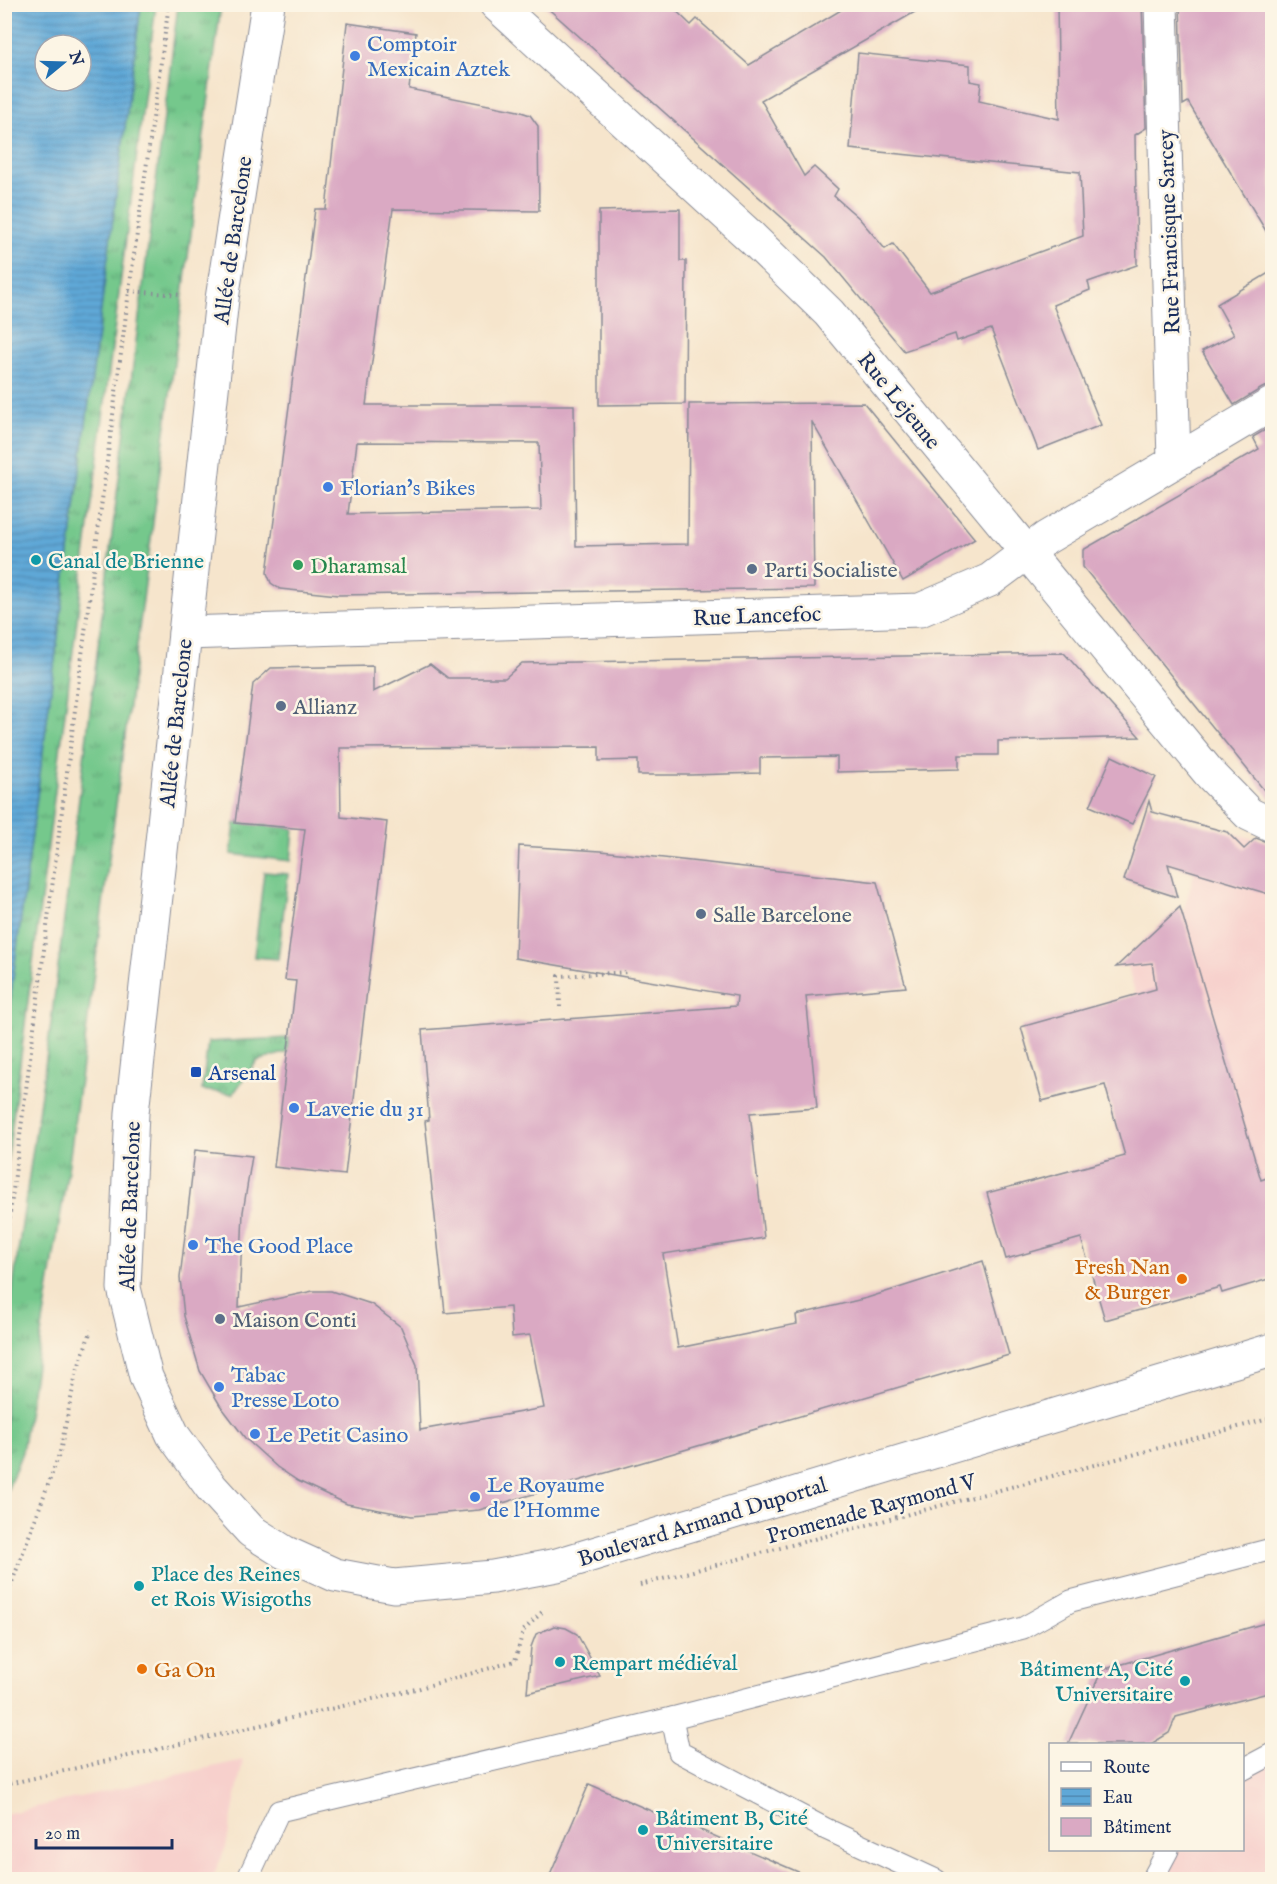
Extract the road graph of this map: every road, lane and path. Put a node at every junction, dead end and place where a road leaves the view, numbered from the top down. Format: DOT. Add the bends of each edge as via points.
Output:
graph roads {
  1 [pos="169,4"];
  2 [pos="268,4"];
  3 [pos="496,4"];
  4 [pos="1161,4"];
  5 [pos="129,291"];
  6 [pos="157,293"];
  7 [pos="1272,404"];
  8 [pos="1174,460"];
  9 [pos="1026,554"];
  10 [pos="185,633"];
  11 [pos="1272,825"];
  12 [pos="629,972"];
  13 [pos="561,1007"];
  14 [pos="4,1260"];
  15 [pos="91,1329"];
  16 [pos="1272,1350"];
  17 [pos="1272,1418"];
  18 [pos="173,1435"];
  19 [pos="1272,1549"];
  20 [pos="535,1569"];
  21 [pos="639,1586"];
  22 [pos="4,1604"];
  23 [pos="672,1718"];
  24 [pos="1272,1754"];
  25 [pos="1244,1769"];
  26 [pos="4,1785"];
  27 [pos="1167,1851"];
  28 [pos="247,1880"];
  29 [pos="936,1880"];
  30 [pos="1152,1880"];
  1 -- 5 [label="path"];
  2 -- 10 [label="street, Allée de Barcelone" via="222,299"];
  3 -- 9 [label="street, Rue Lejeune" via="829,313"];
  4 -- 8 [label="street, Rue Francisque Sarcey"];
  5 -- 6 [label="path"];
  5 -- 14 [label="path"];
  7 -- 8 [label="street, Rue Lancefoc"];
  8 -- 9 [label="street, Rue Lancefoc"];
  9 -- 10 [label="street, Rue Lancefoc" via="990,580 920,610"];
  9 -- 11 [label="street, Rue Lejeune" via="1210,774 1249,814"];
  10 -- 18 [label="street, Allée de Barcelone" via="131,1125 124,1288 146,1377"];
  12 -- 13 [label="path" via="559,976"];
  15 -- 22 [label="path" via="76,1374 60,1452"];
  16 -- 20 [label="street, Boulevard Armand Duportal"];
  17 -- 21 [label="path, Promenade Raymond V"];
  18 -- 20 [label="street, Boulevard Armand Duportal" via="210,1487 251,1531 310,1566 366,1583 394,1586"];
  19 -- 23 [label="lane" via="1071,1601 1023,1628"];
  20 -- 26 [label="path" via="546,1608 523,1631 515,1661 420,1688"];
  23 -- 28 [label="lane" via="279,1810"];
  23 -- 29 [label="lane" via="680,1752 826,1829"];
  24 -- 25 [label="lane"];
  27 -- 30 [label="lane"];
}
